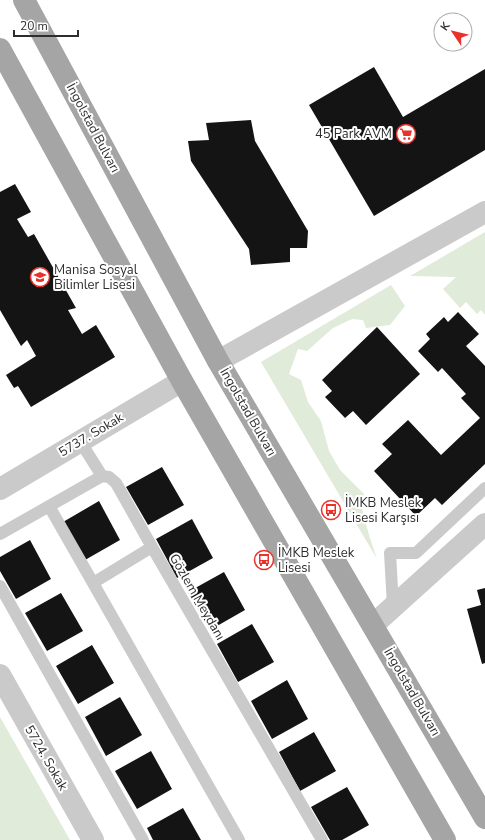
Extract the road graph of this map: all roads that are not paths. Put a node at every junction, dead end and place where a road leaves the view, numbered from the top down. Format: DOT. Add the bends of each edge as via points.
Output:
graph roads {
  1 [pos="24,0"];
  2 [pos="0,49"];
  3 [pos="485,212"];
  4 [pos="218,361"];
  5 [pos="182,381"];
  6 [pos="80,441"];
  7 [pos="102,476"];
  8 [pos="0,488"];
  9 [pos="485,488"];
  10 [pos="49,506"];
  11 [pos="485,524"];
  12 [pos="0,534"];
  13 [pos="152,547"];
  14 [pos="93,583"];
  15 [pos="0,586"];
  16 [pos="393,606"];
  17 [pos="372,625"];
  18 [pos="0,675"];
  19 [pos="485,818"];
  20 [pos="93,840"];
  21 [pos="143,840"];
  22 [pos="239,840"];
  23 [pos="322,840"];
  24 [pos="445,840"];
  1 -- 4 [label="main road, İngolstad Bulvarı"];
  2 -- 5 [label="main road"];
  3 -- 4 [label="street"];
  4 -- 17 [label="main road, İngolstad Bulvarı"];
  5 -- 6 [label="street, 5737. Sokak"];
  5 -- 24 [label="main road"];
  6 -- 7 [label="lane"];
  6 -- 8 [label="street, 5737. Sokak"];
  7 -- 10 [label="lane"];
  7 -- 13 [label="lane, Gözlem Meydanı" via="109,477 116,483"];
  9 -- 16 [label="lane" via="416,553 390,553"];
  10 -- 12 [label="lane"];
  10 -- 14 [label="lane"];
  11 -- 16 [label="street"];
  13 -- 14 [label="lane"];
  13 -- 23 [label="lane, Gözlem Meydanı"];
  14 -- 22 [label="lane"];
  15 -- 21 [label="lane"];
  16 -- 17 [label="street"];
  17 -- 19 [label="main road, İngolstad Bulvarı"];
  18 -- 20 [label="street, 5724. Sokak"];
}
